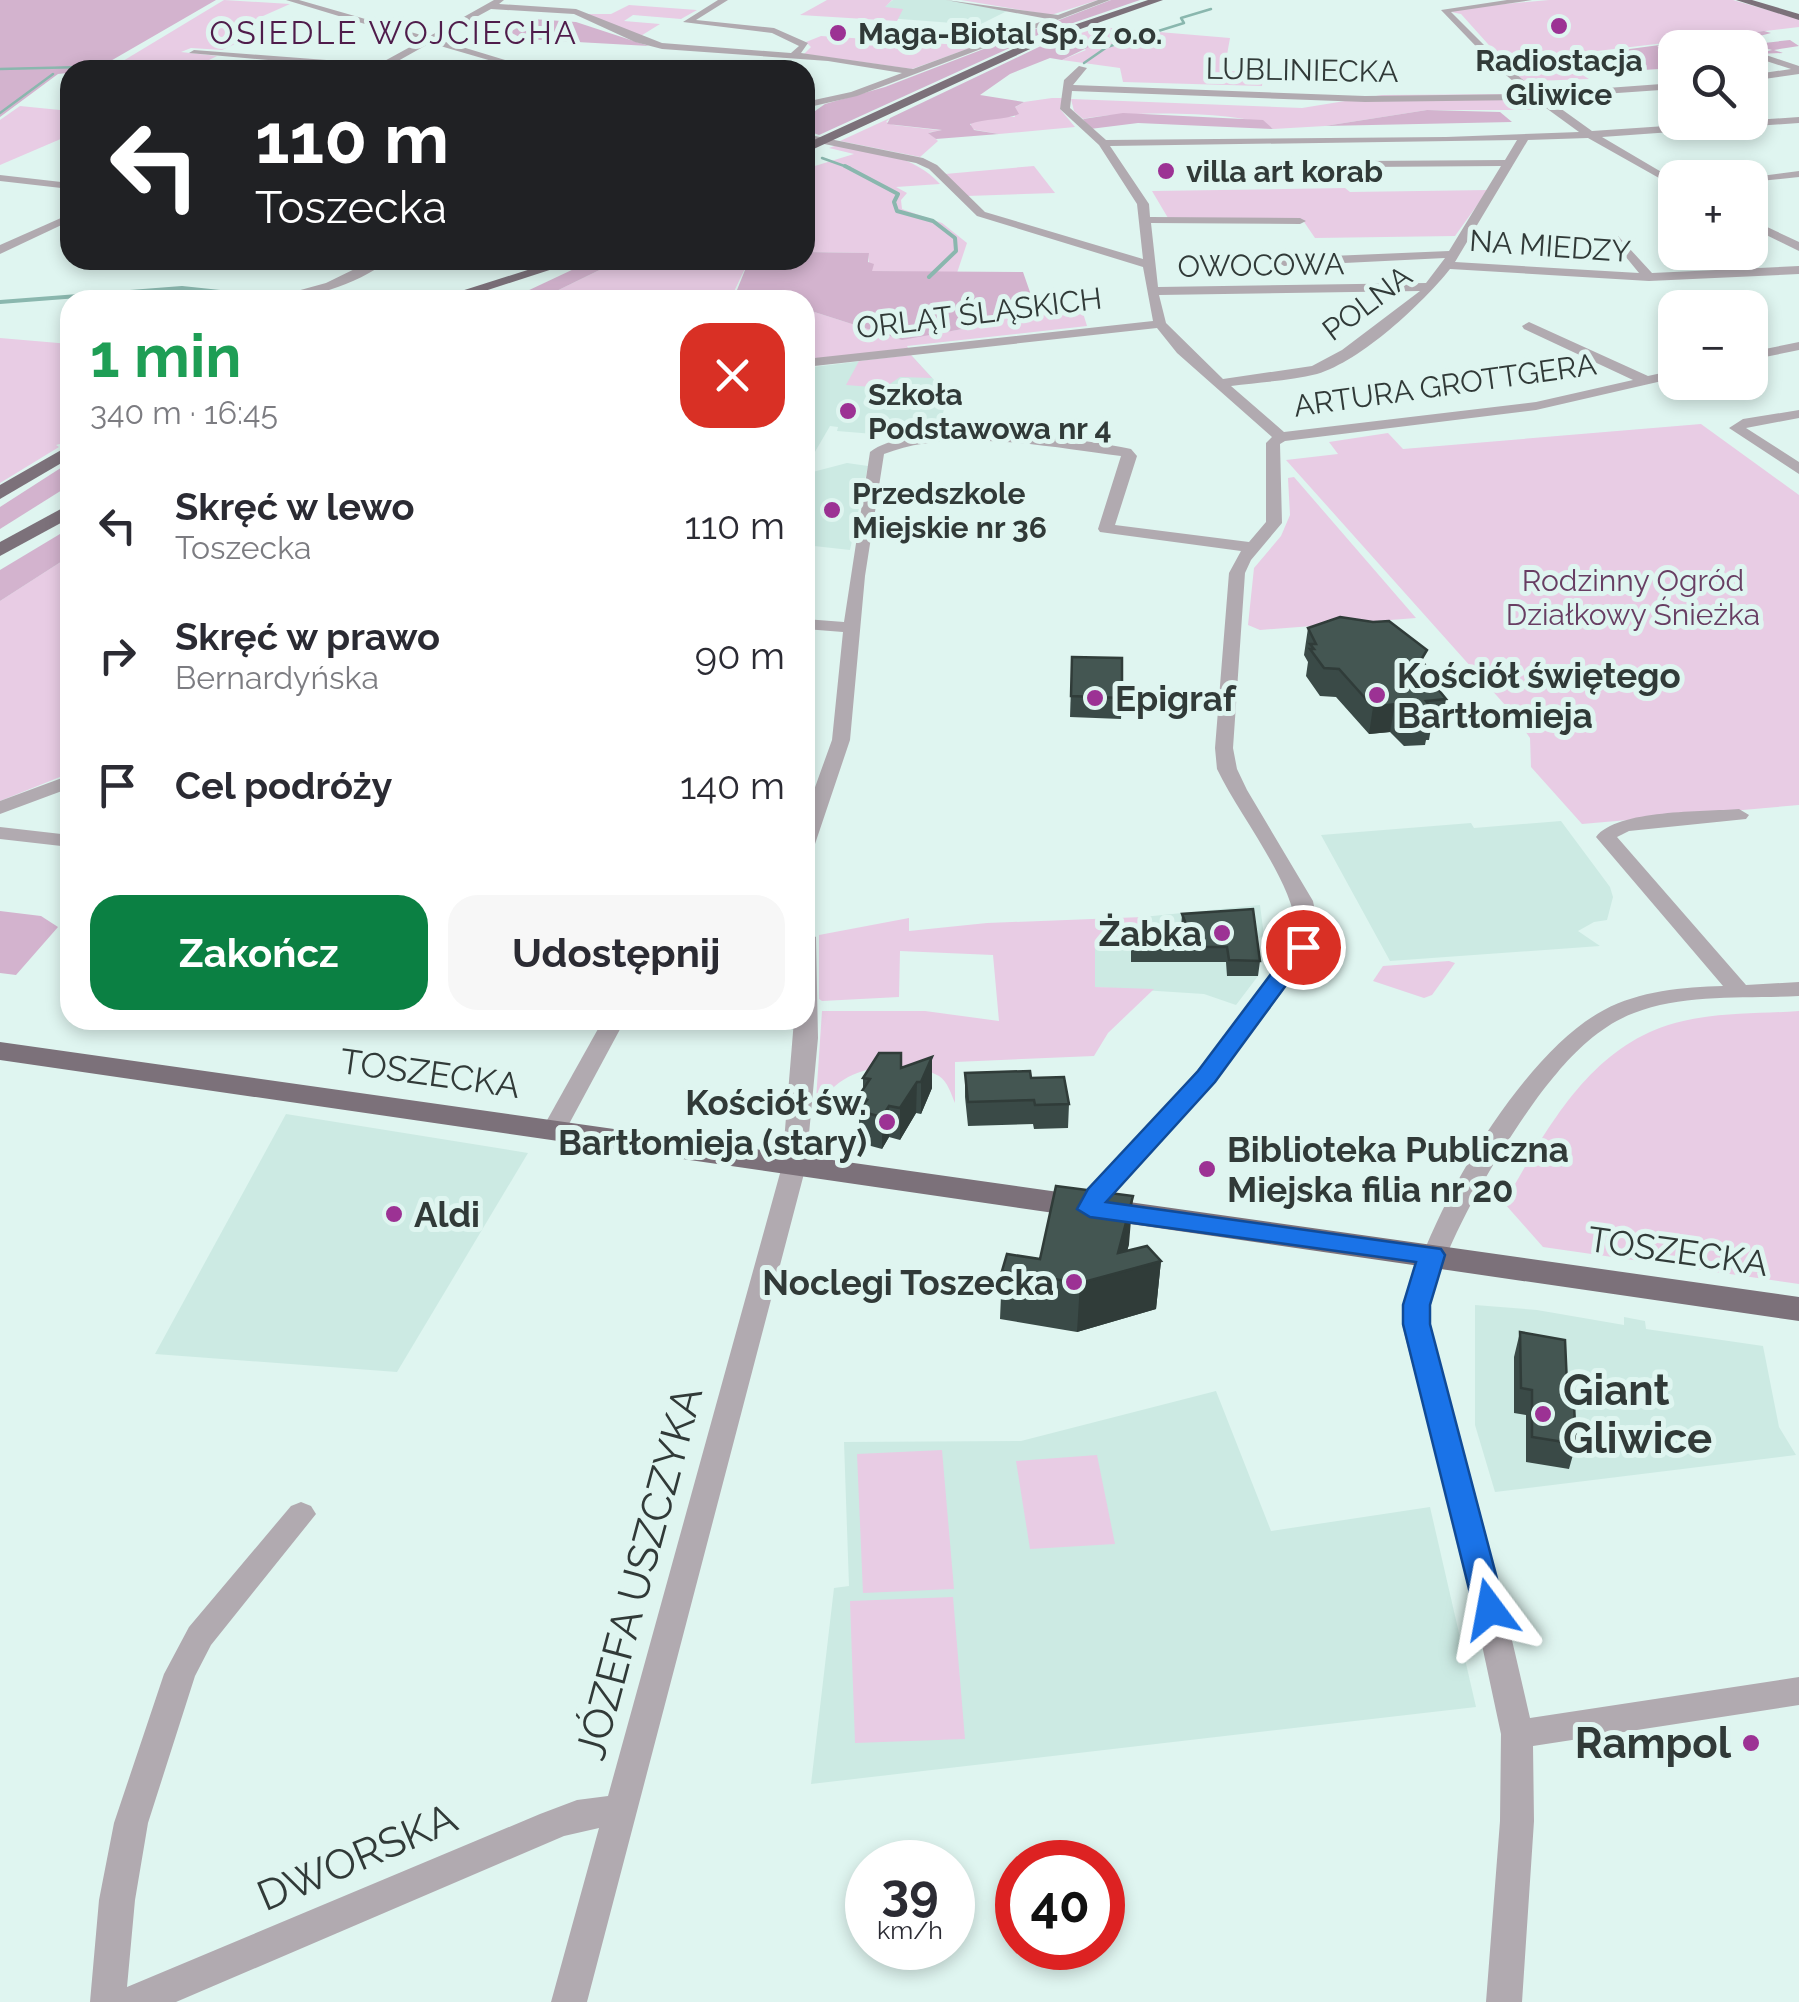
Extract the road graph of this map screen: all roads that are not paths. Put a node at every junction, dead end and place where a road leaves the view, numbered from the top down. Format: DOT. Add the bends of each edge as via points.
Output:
graph roads {
  1 [pos="290,0"];
  2 [pos="500,0"];
  3 [pos="724,0"];
  4 [pos="950,0"];
  5 [pos="1106,0"];
  6 [pos="1158,0"];
  7 [pos="1528,0"];
  8 [pos="1742,0"];
  9 [pos="1435,4"];
  10 [pos="490,6"];
  11 [pos="1448,8"];
  12 [pos="1799,16"];
  13 [pos="1059,18"];
  14 [pos="431,40"];
  15 [pos="194,53"];
  16 [pos="794,56"];
  17 [pos="1768,59"];
  18 [pos="274,60"];
  19 [pos="394,60"];
  20 [pos="498,60"];
  21 [pos="1082,68"];
  22 [pos="1799,70"];
  23 [pos="915,72"];
  24 [pos="1768,75"];
  25 [pos="1658,87"];
  26 [pos="1066,88"];
  27 [pos="1536,96"];
  28 [pos="815,101"];
  29 [pos="1799,120"];
  30 [pos="1590,134"];
  31 [pos="1520,138"];
  32 [pos="815,139"];
  33 [pos="1102,143"];
  34 [pos="815,144"];
  35 [pos="1508,162"];
  36 [pos="1364,164"];
  37 [pos="1658,174"];
  38 [pos="1799,174"];
  39 [pos="0,178"];
  40 [pos="1768,178"];
  41 [pos="60,185"];
  42 [pos="1147,220"];
  43 [pos="1300,221"];
  44 [pos="60,222"];
  45 [pos="1787,228"];
  46 [pos="1768,230"];
  47 [pos="1768,232"];
  48 [pos="1618,240"];
  49 [pos="1799,247"];
  50 [pos="0,250"];
  51 [pos="1450,260"];
  52 [pos="1284,262"];
  53 [pos="1150,265"];
  54 [pos="363,270"];
  55 [pos="539,270"];
  56 [pos="548,270"];
  57 [pos="1799,270"];
  58 [pos="1649,277"];
  59 [pos="1431,287"];
  60 [pos="313,290"];
  61 [pos="474,290"];
  62 [pos="506,290"];
  63 [pos="1152,292"];
  64 [pos="1160,324"];
  65 [pos="1528,326"];
  66 [pos="1799,346"];
  67 [pos="1768,352"];
  68 [pos="815,362"];
  69 [pos="1658,378"];
  70 [pos="1647,381"];
  71 [pos="1221,383"];
  72 [pos="1799,414"];
  73 [pos="1281,436"];
  74 [pos="60,456"];
  75 [pos="1799,469"];
  76 [pos="0,492"];
  77 [pos="60,516"];
  78 [pos="1254,548"];
  79 [pos="0,550"];
  80 [pos="815,625"];
  81 [pos="852,628"];
  82 [pos="60,784"];
  83 [pos="0,808"];
  84 [pos="815,812"];
  85 [pos="1740,815"];
  86 [pos="0,833"];
  87 [pos="60,841"];
  88 [pos="1799,988"];
  89 [pos="1741,993"];
  90 [pos="608,1030"];
  91 [pos="806,1030"];
  92 [pos="0,1052"];
  93 [pos="552,1131"];
  94 [pos="794,1166"];
  95 [pos="1090,1209"];
  96 [pos="1432,1255"];
  97 [pos="1799,1309"];
  98 [pos="300,1514"];
  99 [pos="1799,1691"];
  100 [pos="1517,1734"];
  101 [pos="619,1810"];
  102 [pos="108,2002"];
  103 [pos="134,2002"];
  104 [pos="569,2002"];
  105 [pos="1504,2002"];
  1 -- 14 [label="street"];
  2 -- 10 [label="street"];
  3 -- 16 [label="street" via="687,22 782,33 805,45"];
  4 -- 13 [label="street"];
  5 -- 13 [label="street"];
  6 -- 34 [label="main road" via="1048,36"];
  7 -- 11 [label="street"];
  8 -- 12 [label="main road"];
  9 -- 11 [label="street"];
  10 -- 14 [label="street"];
  10 -- 16 [label="street" via="582,10 649,44"];
  11 -- 27 [label="street" via="1500,68"];
  13 -- 23 [label="street"];
  14 -- 19 [label="street"];
  14 -- 20 [label="street"];
  15 -- 18 [label="street"];
  16 -- 23 [label="street"];
  17 -- 22 [label="street"];
  21 -- 26 [label="street"];
  22 -- 24 [label="street"];
  23 -- 28 [label="street"];
  25 -- 27 [label="street, LUBLINIECKA"];
  26 -- 27 [label="street, LUBLINIECKA" via="1365,99"];
  26 -- 33 [label="street" via="1070,116"];
  27 -- 30 [label="street"];
  29 -- 30 [label="street"];
  30 -- 31 [label="street"];
  30 -- 37 [label="street"];
  31 -- 33 [label="street"];
  31 -- 35 [label="street, POLNA"];
  32 -- 53 [label="street" via="924,162 981,214"];
  33 -- 42 [label="street"];
  35 -- 36 [label="street"];
  35 -- 51 [label="street, POLNA"];
  38 -- 40 [label="street"];
  39 -- 41 [label="street"];
  42 -- 43 [label="street"];
  42 -- 53 [label="street"];
  44 -- 50 [label="street"];
  45 -- 46 [label="street"];
  47 -- 49 [label="street"];
  48 -- 58 [label="street, NA MIEDZY"];
  51 -- 52 [label="street, NA MIEDZY" via="1426,253"];
  51 -- 58 [label="street, NA MIEDZY"];
  51 -- 59 [label="street, POLNA"];
  53 -- 63 [label="street"];
  54 -- 60 [label="street"];
  55 -- 61 [label="main road"];
  56 -- 62 [label="main road"];
  57 -- 58 [label="street, NA MIEDZY"];
  59 -- 63 [label="street, OWOCOWA"];
  59 -- 71 [label="street, POLNA" via="1326,364 1300,374"];
  63 -- 64 [label="street"];
  64 -- 68 [label="street, ORLĄT ŚLĄSKICH"];
  64 -- 71 [label="street"];
  65 -- 70 [label="street"];
  66 -- 67 [label="street"];
  69 -- 70 [label="street, ARTURA GROTTGERA"];
  70 -- 73 [label="street, ARTURA GROTTGERA" via="1536,406"];
  71 -- 73 [label="street"];
  72 -- 75 [label="street" via="1736,428"];
  73 -- 78 [label="street" via="1274,444 1274,522"];
  74 -- 76 [label="main road"];
  77 -- 79 [label="main road"];
  78 -- 81 [label="street" via="1106,529 1126,452 982,438 895,444 877,452 873,466"];
  78 -- 95 [label="street" via="1237,573 1224,748 1237,790 1302,901 1308,932 1226,1053"];
  80 -- 81 [label="street"];
  81 -- 84 [label="street" via="841,740"];
  82 -- 83 [label="street"];
  85 -- 89 [label="street" via="1626,825 1606,837"];
  86 -- 87 [label="street"];
  88 -- 89 [label="street"];
  89 -- 96 [label="street" via="1623,1009 1568,1048 1523,1100"];
  90 -- 93 [label="street"];
  91 -- 94 [label="street, JÓZEFA USZCZYKA"];
  92 -- 93 [label="main road, TOSZECKA"];
  93 -- 94 [label="main road, TOSZECKA"];
  94 -- 95 [label="main road, TOSZECKA"];
  94 -- 101 [label="street, JÓZEFA USZCZYKA"];
  95 -- 96 [label="main road, TOSZECKA"];
  96 -- 97 [label="main road, TOSZECKA"];
  96 -- 100 [label="street" via="1416,1324"];
  98 -- 102 [label="street" via="200,1636 180,1674 131,1823"];
  99 -- 100 [label="street"];
  100 -- 105 [label="street"];
  101 -- 103 [label="street, DWORSKA" via="564,1820"];
  101 -- 104 [label="street, JÓZEFA USZCZYKA"];
}
